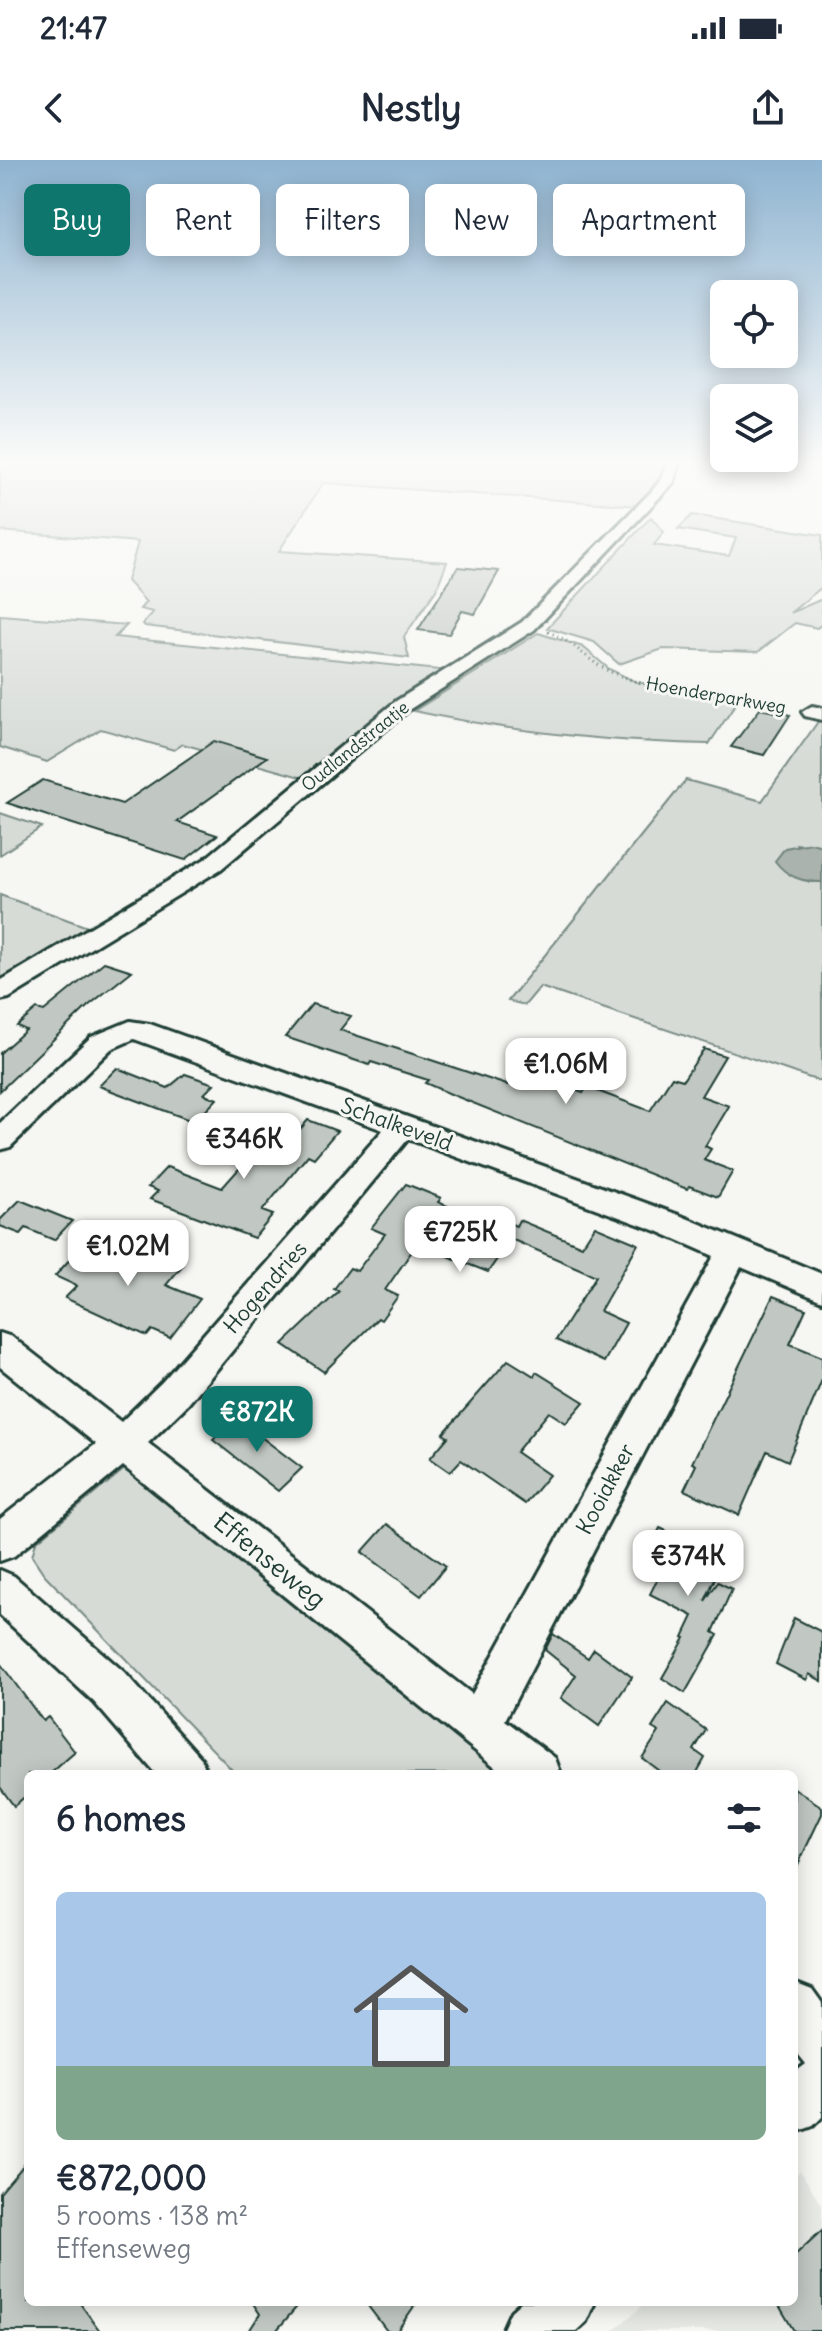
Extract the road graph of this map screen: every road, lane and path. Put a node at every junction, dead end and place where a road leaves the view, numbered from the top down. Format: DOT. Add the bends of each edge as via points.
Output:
graph roads {
  1 [pos="591,561"];
  2 [pos="528,626"];
  3 [pos="817,713"];
  4 [pos="0,992"];
  5 [pos="403,1126"];
  6 [pos="0,1140"];
  7 [pos="733,1251"];
  8 [pos="822,1288"];
  9 [pos="0,1347"];
  10 [pos="124,1443"];
  11 [pos="0,1543"];
  12 [pos="0,1589"];
  13 [pos="478,1727"];
  14 [pos="182,1770"];
  15 [pos="534,1770"];
  16 [pos="798,2012"];
  17 [pos="822,2045"];
  18 [pos="822,2083"];
  19 [pos="798,2104"];
  1 -- 2 [label="street, Oudlandstraatje"];
  2 -- 3 [label="path, Hoenderparkweg" via="557,634 608,671 642,683"];
  2 -- 4 [label="street, Oudlandstraatje" via="403,705 213,864"];
  5 -- 6 [label="street, Schalkeveld" via="130,1030 101,1043"];
  5 -- 7 [label="street, Schalkeveld"];
  5 -- 10 [label="street, Hogendries" via="175,1393"];
  7 -- 8 [label="street, Schalkeveld"];
  7 -- 13 [label="street, Kooiakker"];
  9 -- 10 [label="street, Effenseweg"];
  10 -- 11 [label="street, Hogendries"];
  10 -- 13 [label="street, Effenseweg"];
  12 -- 14 [label="street" via="109,1687"];
  13 -- 15 [label="street, Effenseweg"];
  16 -- 17 [label="street"];
  18 -- 19 [label="street"];
}
